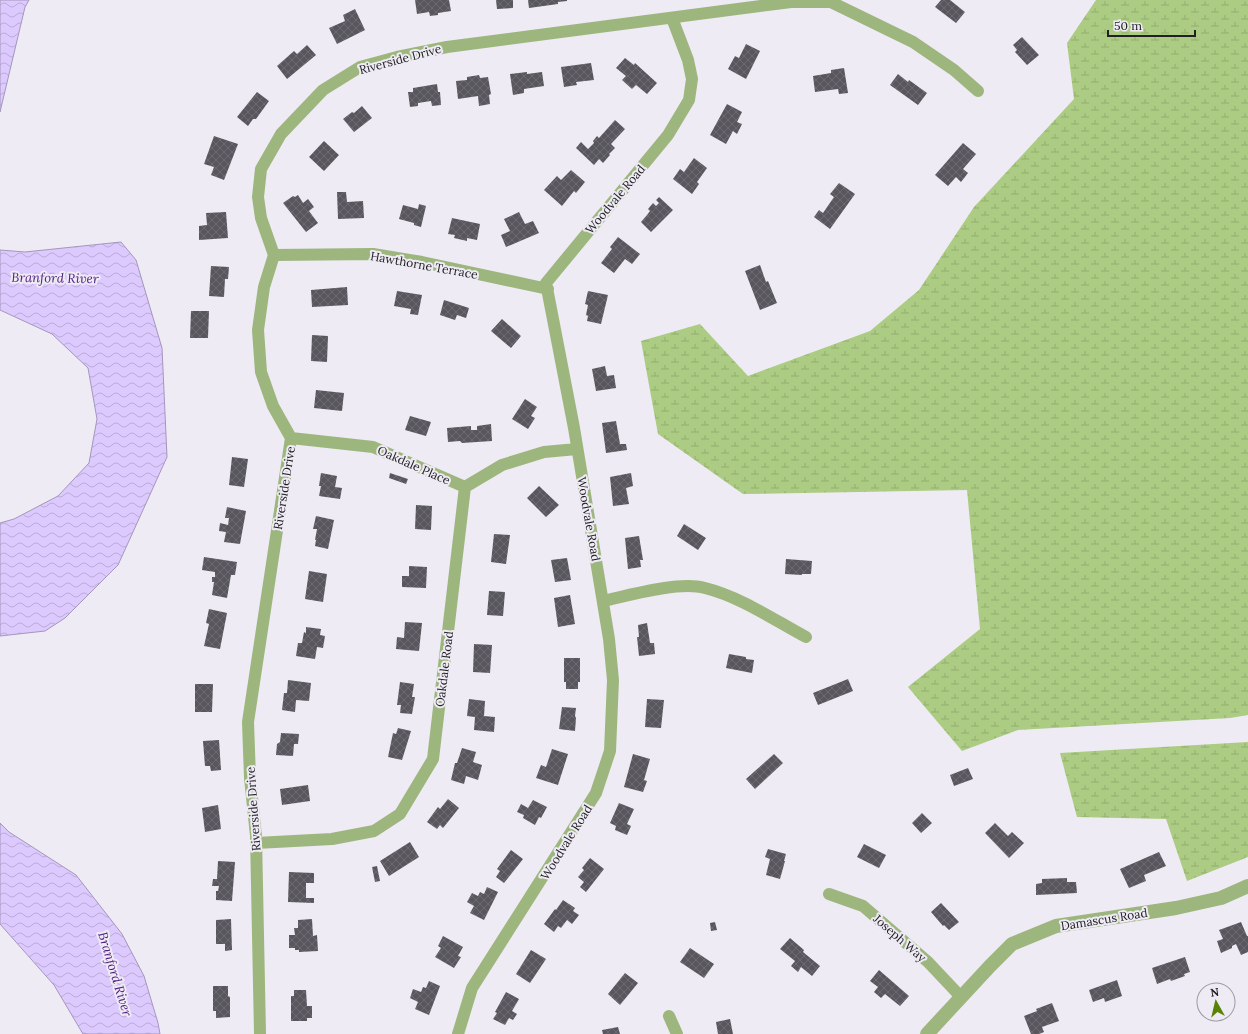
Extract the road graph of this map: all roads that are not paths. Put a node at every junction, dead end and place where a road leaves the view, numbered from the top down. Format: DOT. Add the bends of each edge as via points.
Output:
graph roads {
  1 [pos="672,18"];
  2 [pos="978,91"];
  3 [pos="274,255"];
  4 [pos="548,290"];
  5 [pos="291,438"];
  6 [pos="577,449"];
  7 [pos="465,487"];
  8 [pos="603,601"];
  9 [pos="806,637"];
  10 [pos="256,843"];
  11 [pos="1248,886"];
  12 [pos="828,894"];
  13 [pos="961,997"];
  14 [pos="669,1016"];
  15 [pos="260,1034"];
  16 [pos="458,1034"];
  17 [pos="677,1034"];
  18 [pos="927,1034"];
  1 -- 2 [label="street, Riverside Drive" via="791,2 831,2 913,42 954,70"];
  1 -- 3 [label="street, Riverside Drive" via="447,47 360,67 323,90 281,134 261,169 258,197 260,218"];
  1 -- 4 [label="street, Woodvale Road" via="688,60 692,80 689,100 668,135 546,283"];
  3 -- 4 [label="street, Hawthorne Terrace" via="373,254 422,262"];
  3 -- 5 [label="street, Riverside Drive" via="264,287 258,330 261,372 273,406"];
  4 -- 6 [label="street, Woodvale Road"];
  5 -- 7 [label="street, Oakdale Place" via="373,447"];
  5 -- 10 [label="street, Riverside Drive" via="248,722"];
  6 -- 7 [label="street" via="544,452 502,465"];
  6 -- 8 [label="street, Woodvale Road"];
  7 -- 10 [label="street, Oakdale Road" via="433,759 400,814 374,831 332,839"];
  8 -- 9 [label="street" via="681,586 704,587 737,599"];
  8 -- 16 [label="street, Woodvale Road" via="613,680 610,751 596,793 472,988"];
  10 -- 15 [label="street, Riverside Drive"];
  11 -- 13 [label="street, Damascus Road" via="1220,898 1176,908 1056,926 1012,944"];
  12 -- 13 [label="street, Joseph Way" via="863,906 928,962"];
  13 -- 18 [label="street, Damascus Road"];
  14 -- 17 [label="street"];
}
